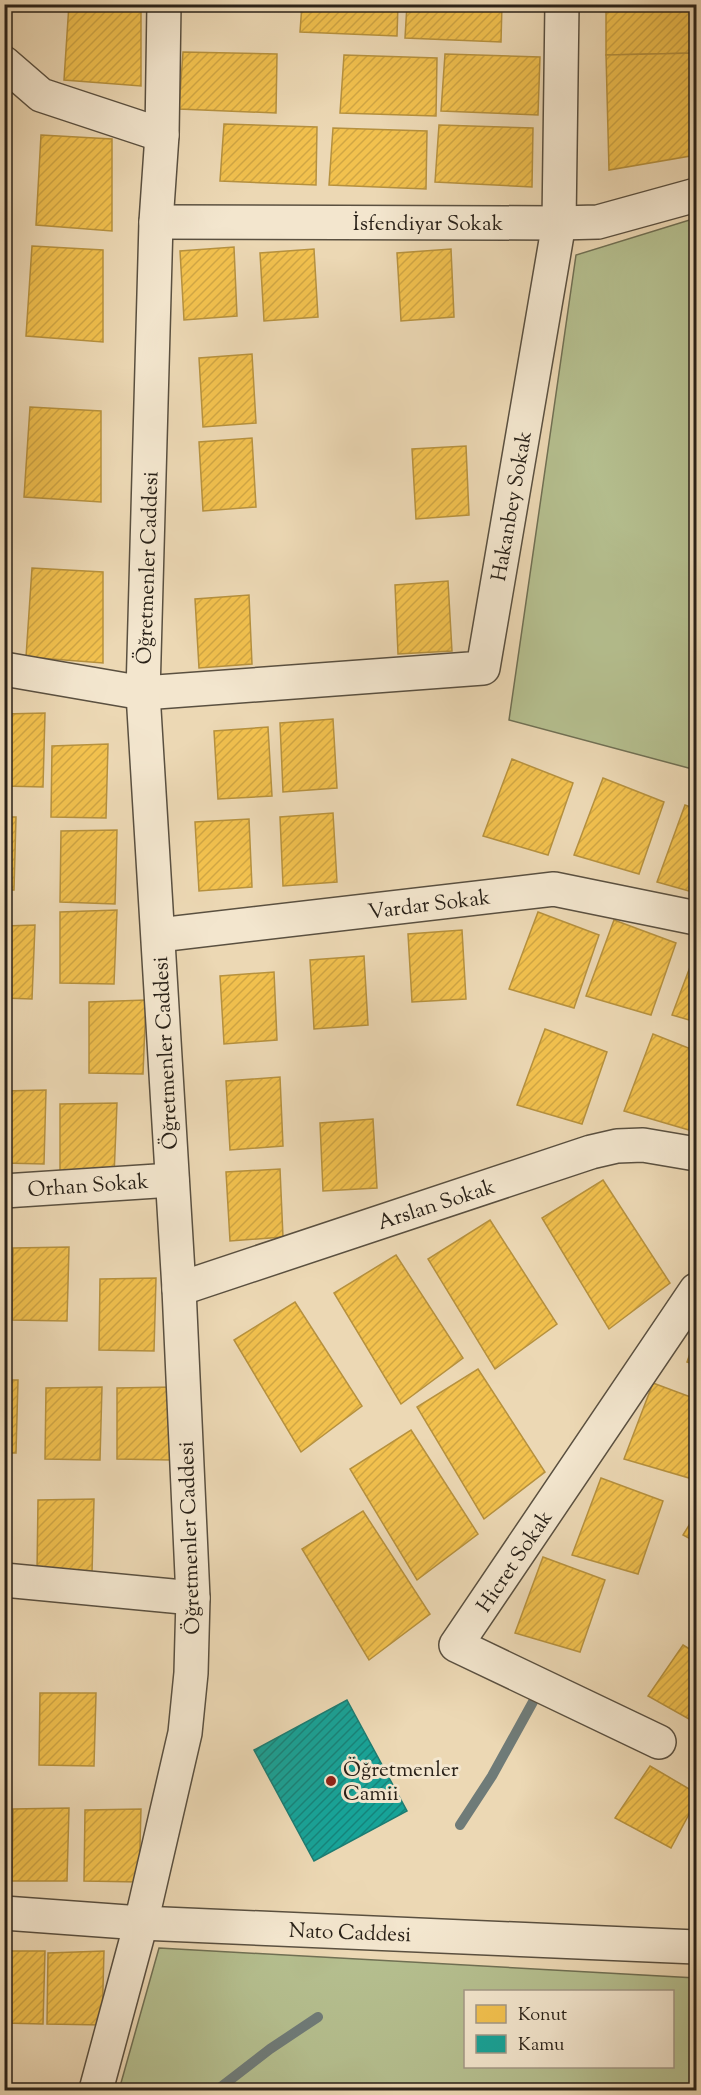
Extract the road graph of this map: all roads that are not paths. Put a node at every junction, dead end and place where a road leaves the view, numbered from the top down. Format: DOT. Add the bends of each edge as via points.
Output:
graph roads {
  1 [pos="164,4"];
  2 [pos="562,4"];
  3 [pos="4,63"];
  4 [pos="162,135"];
  5 [pos="696,195"];
  6 [pos="156,222"];
  7 [pos="559,223"];
  8 [pos="4,669"];
  9 [pos="143,693"];
  10 [pos="696,918"];
  11 [pos="159,935"];
  12 [pos="696,1154"];
  13 [pos="172,1180"];
  14 [pos="4,1191"];
  15 [pos="179,1289"];
  16 [pos="696,1290"];
  17 [pos="4,1580"];
  18 [pos="193,1598"];
  19 [pos="659,1742"];
  20 [pos="4,1913"];
  21 [pos="141,1923"];
  22 [pos="696,1947"];
  23 [pos="96,2091"];
  1 -- 4 [label="street, Öğretmenler Caddesi"];
  2 -- 7 [label="street, Hakanbey Sokak"];
  3 -- 4 [label="street" via="41,95"];
  4 -- 6 [label="street, Öğretmenler Caddesi"];
  5 -- 7 [label="street, İsfendiyar Sokak" via="598,222"];
  6 -- 7 [label="street, İsfendiyar Sokak"];
  6 -- 9 [label="street, Öğretmenler Caddesi"];
  7 -- 9 [label="street, Hakanbey Sokak" via="483,668"];
  8 -- 9 [label="street"];
  9 -- 11 [label="street, Öğretmenler Caddesi"];
  10 -- 11 [label="street, Vardar Sokak" via="554,889"];
  11 -- 13 [label="street, Öğretmenler Caddesi"];
  12 -- 15 [label="street, Arslan Sokak" via="643,1145 591,1152"];
  13 -- 14 [label="street, Orhan Sokak"];
  13 -- 15 [label="street, Öğretmenler Caddesi"];
  15 -- 18 [label="street, Öğretmenler Caddesi"];
  16 -- 19 [label="street, Hicret Sokak" via="456,1645"];
  17 -- 18 [label="street"];
  18 -- 21 [label="street, Öğretmenler Caddesi" via="185,1733"];
  20 -- 21 [label="street, Nato Caddesi"];
  21 -- 22 [label="street, Nato Caddesi"];
  21 -- 23 [label="street, Öğretmenler Caddesi"];
}
